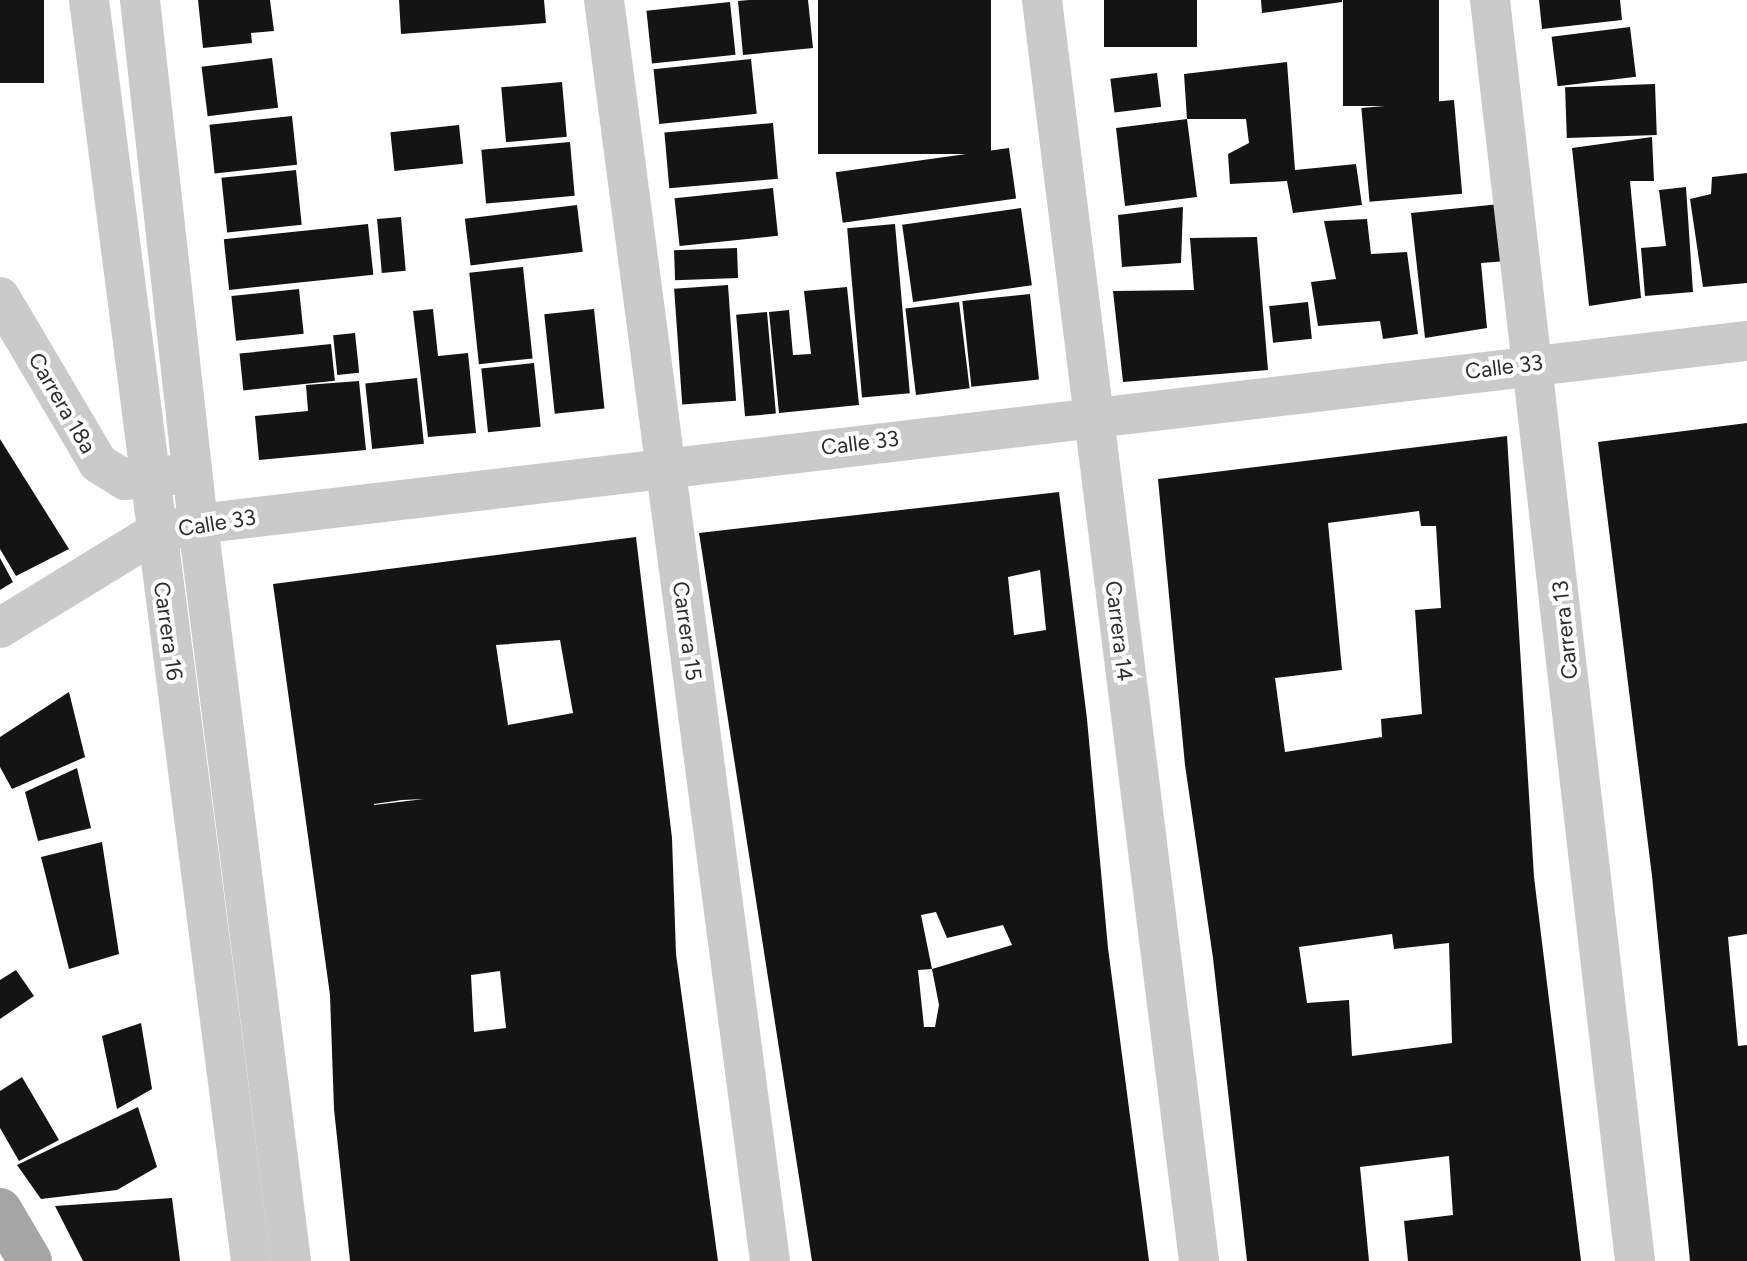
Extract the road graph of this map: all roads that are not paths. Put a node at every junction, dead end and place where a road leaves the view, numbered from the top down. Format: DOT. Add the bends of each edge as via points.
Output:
graph roads {
  1 [pos="89,0"];
  2 [pos="140,0"];
  3 [pos="604,0"];
  4 [pos="1042,0"];
  5 [pos="1490,0"];
  6 [pos="0,297"];
  7 [pos="1747,341"];
  8 [pos="1535,363"];
  9 [pos="1092,416"];
  10 [pos="665,466"];
  11 [pos="192,471"];
  12 [pos="148,478"];
  13 [pos="198,524"];
  14 [pos="155,533"];
  15 [pos="0,628"];
  16 [pos="0,1210"];
  17 [pos="30,1261"];
  18 [pos="251,1261"];
  19 [pos="291,1261"];
  20 [pos="770,1261"];
  21 [pos="1199,1261"];
  22 [pos="1635,1261"];
  1 -- 12 [label="street, Carrera 16"];
  2 -- 11 [label="street, Carrera 16"];
  3 -- 10 [label="street, Carrera 15"];
  4 -- 9 [label="street, Carrera 14"];
  5 -- 8 [label="street, Carrera 13"];
  6 -- 12 [label="street, Carrera 18a" via="98,463 125,480"];
  7 -- 8 [label="street, Calle 33"];
  8 -- 9 [label="street, Calle 33"];
  8 -- 22 [label="street, Carrera 13"];
  9 -- 10 [label="street, Calle 33"];
  9 -- 21 [label="street, Carrera 14"];
  10 -- 13 [label="street, Calle 33"];
  10 -- 20 [label="street, Carrera 15"];
  11 -- 12 [label="street, Carrera 18a"];
  11 -- 13 [label="street, Carrera 16"];
  12 -- 14 [label="street, Carrera 16"];
  13 -- 14 [label="street, Calle 33"];
  13 -- 19 [label="street, Carrera 16"];
  14 -- 15 [label="street, Calle 33"];
  14 -- 18 [label="street, Carrera 16"];
  16 -- 17 [label="main road"];
}
